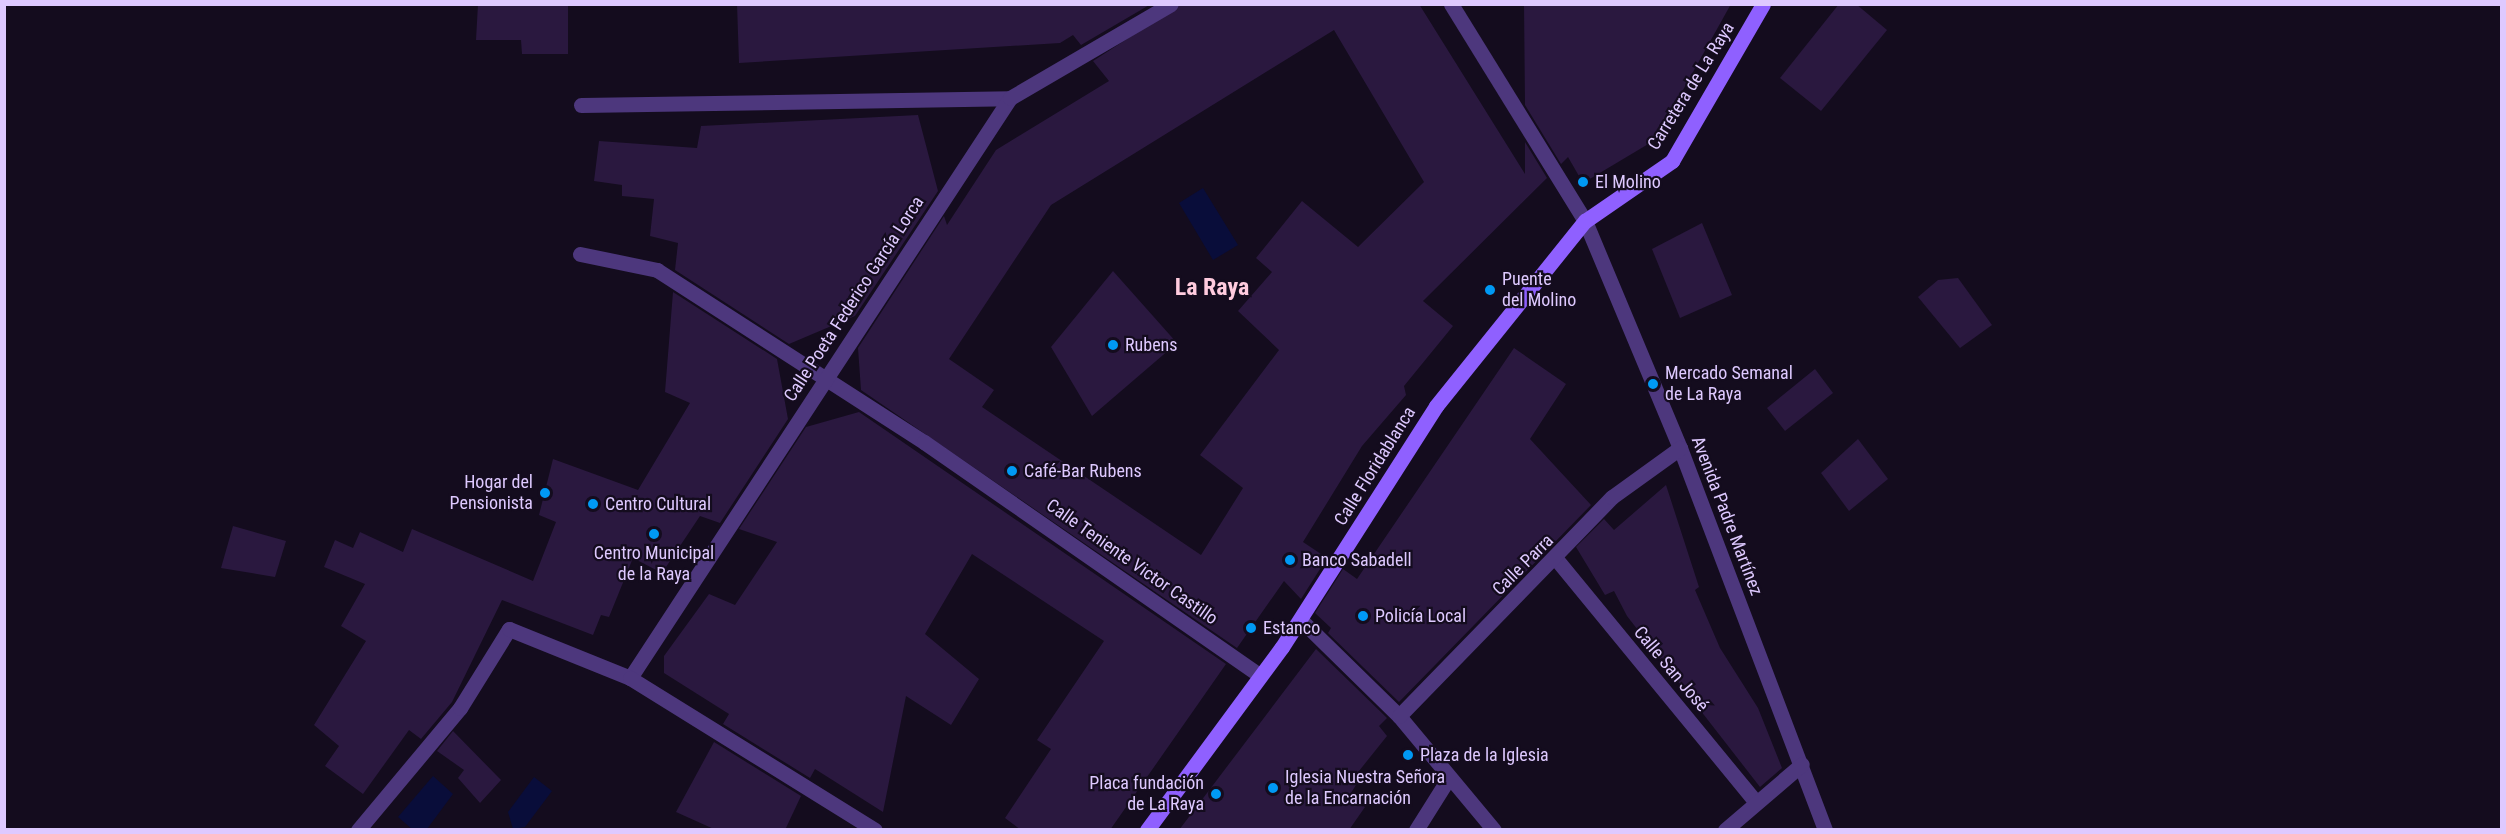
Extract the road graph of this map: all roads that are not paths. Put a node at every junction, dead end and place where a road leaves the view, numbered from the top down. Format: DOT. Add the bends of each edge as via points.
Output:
graph roads {
  1 [pos="1171,4"];
  2 [pos="1451,4"];
  3 [pos="1763,4"];
  4 [pos="1010,98"];
  5 [pos="581,105"];
  6 [pos="1586,220"];
  7 [pos="580,254"];
  8 [pos="824,380"];
  9 [pos="1680,448"];
  10 [pos="1557,560"];
  11 [pos="1300,620"];
  12 [pos="1259,675"];
  13 [pos="630,678"];
  14 [pos="1399,716"];
  15 [pos="1802,764"];
  16 [pos="1448,779"];
  17 [pos="1756,802"];
  18 [pos="358,830"];
  19 [pos="875,830"];
  20 [pos="1147,830"];
  21 [pos="1416,830"];
  22 [pos="1494,830"];
  23 [pos="1725,830"];
  24 [pos="1825,830"];
  1 -- 4 [label="street, Calle Poeta Federico García Lorca"];
  2 -- 6 [label="street, Avenida Padre Martínez"];
  3 -- 6 [label="main road, Carretera de La Raya" via="1672,161"];
  4 -- 5 [label="street"];
  4 -- 8 [label="street, Calle Poeta Federico García Lorca"];
  6 -- 9 [label="street, Avenida Padre Martínez"];
  6 -- 11 [label="main road, Calle Floridablanca" via="1436,406"];
  7 -- 8 [label="street, Calle Teniente Victor Castillo" via="657,270"];
  8 -- 12 [label="street, Calle Teniente Victor Castillo" via="934,448"];
  8 -- 13 [label="street, Calle Poeta Federico García Lorca"];
  9 -- 10 [label="street, Calle Parra" via="1612,497"];
  9 -- 15 [label="street, Avenida Padre Martínez"];
  10 -- 14 [label="street, Calle Parra"];
  10 -- 17 [label="street, Calle San José"];
  11 -- 12 [label="main road, Calle Floridablanca"];
  11 -- 14 [label="street"];
  12 -- 20 [label="main road, Calle Floridablanca"];
  13 -- 18 [label="street" via="509,629 460,708"];
  13 -- 19 [label="street"];
  14 -- 16 [label="street"];
  15 -- 17 [label="street"];
  15 -- 24 [label="street, Avenida Padre Martínez"];
  16 -- 21 [label="street"];
  16 -- 22 [label="street"];
  17 -- 23 [label="street"];
}
